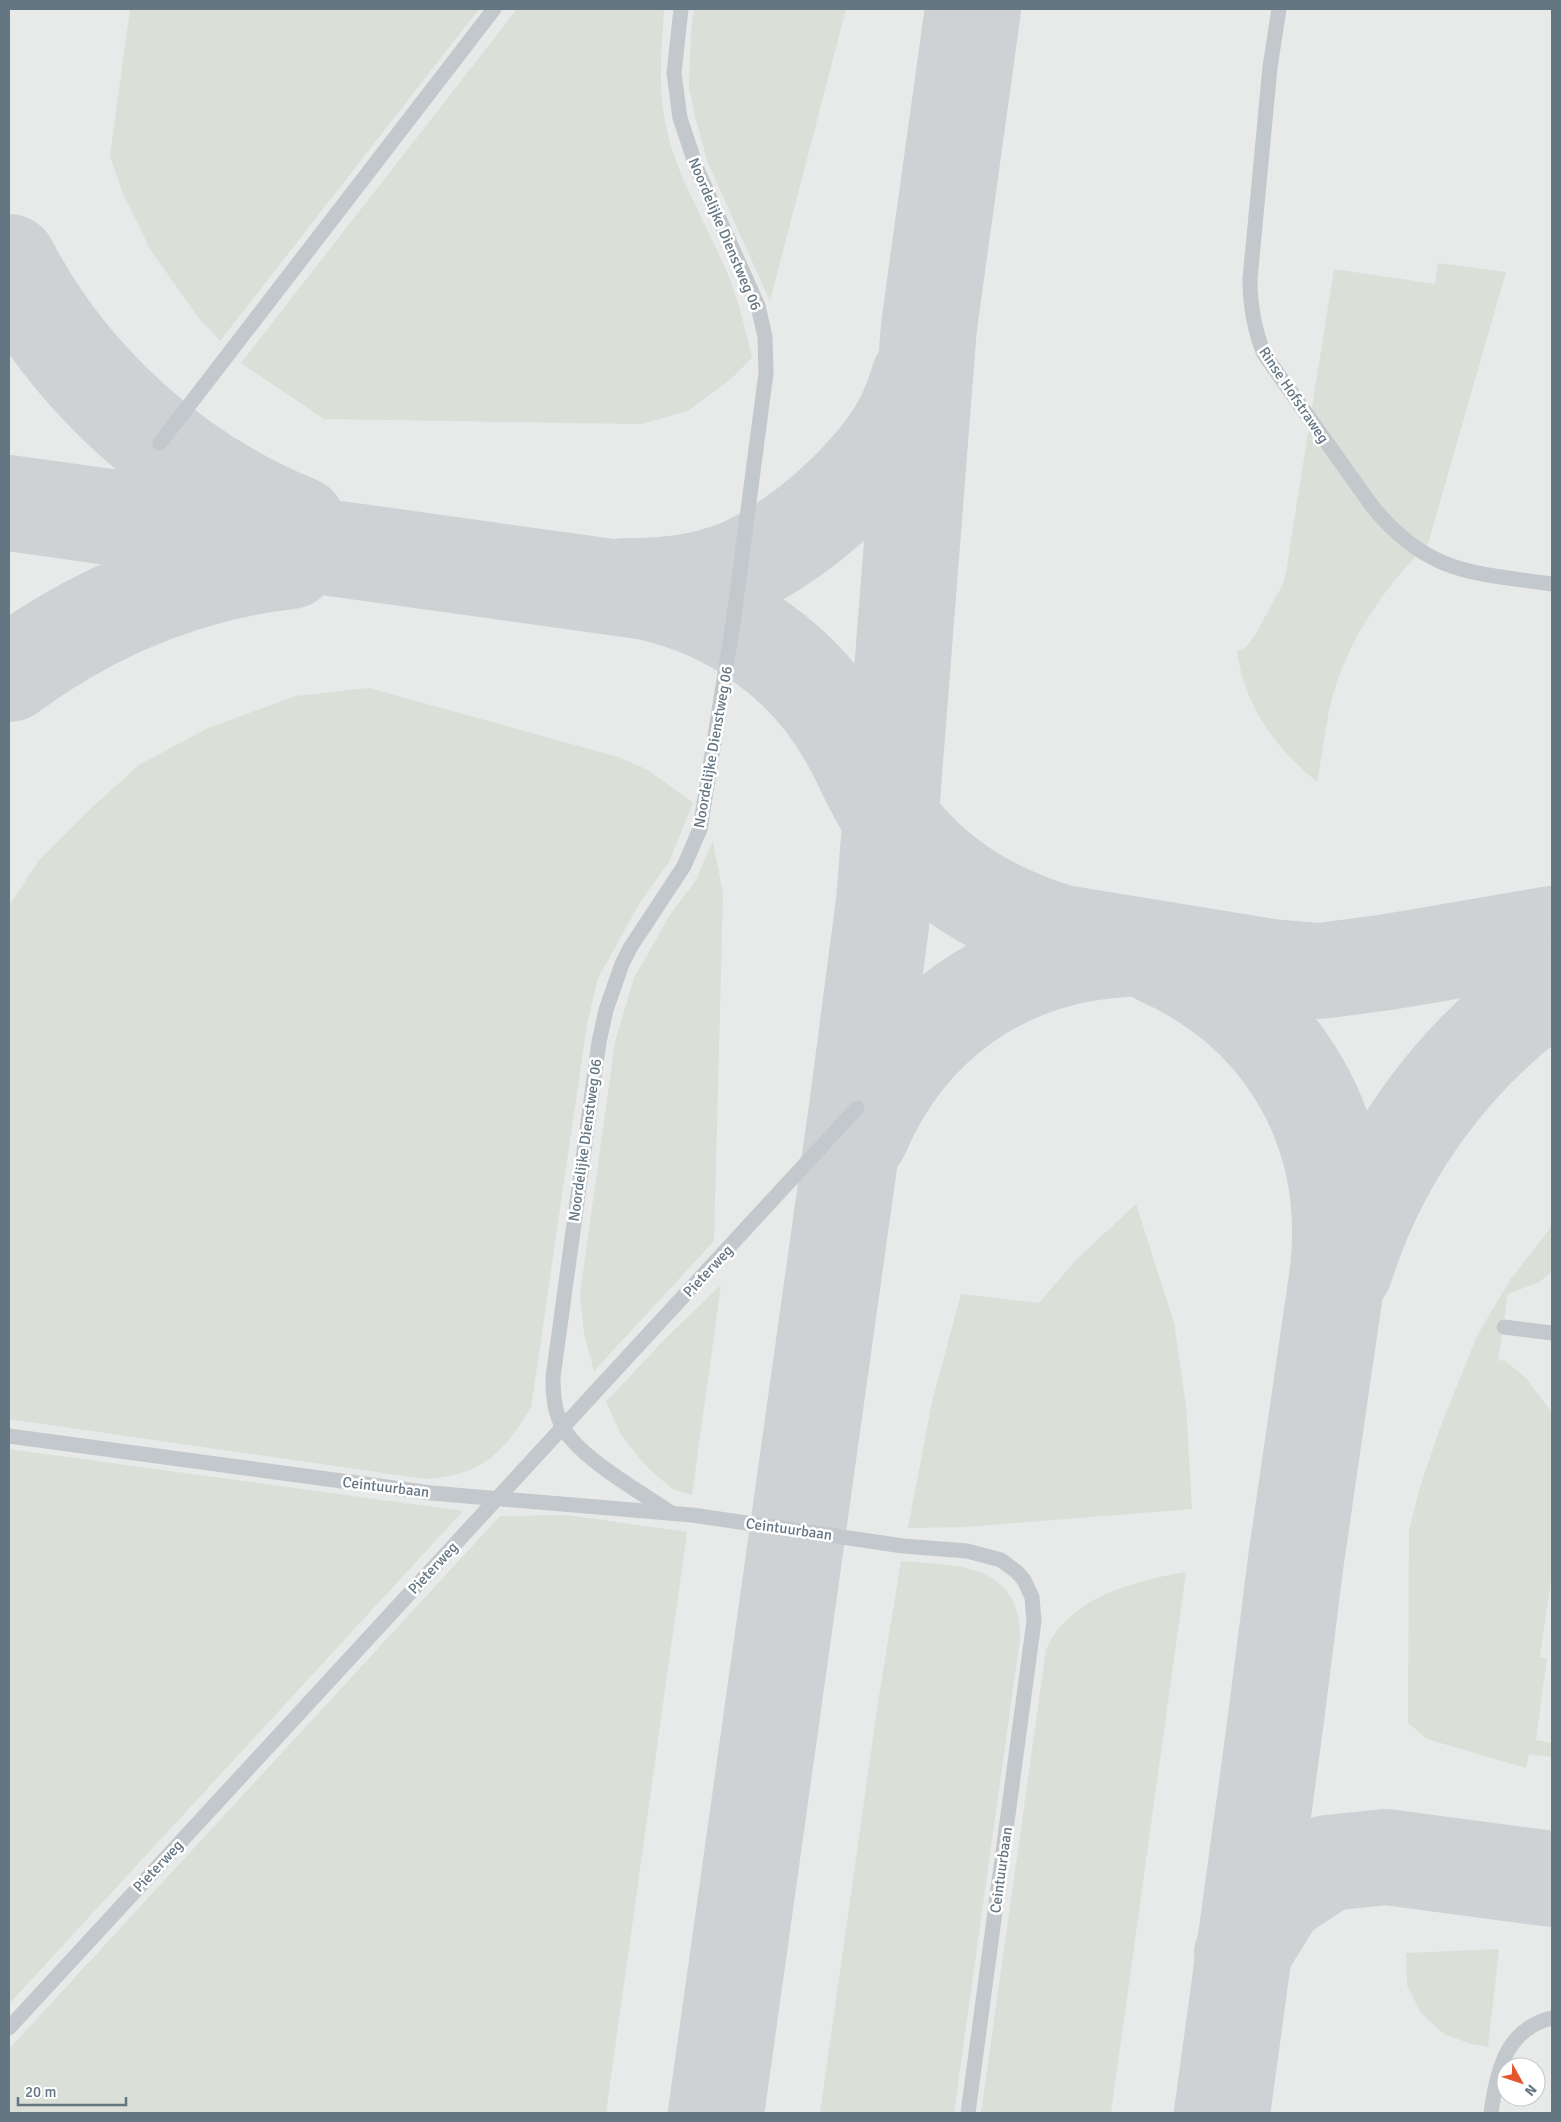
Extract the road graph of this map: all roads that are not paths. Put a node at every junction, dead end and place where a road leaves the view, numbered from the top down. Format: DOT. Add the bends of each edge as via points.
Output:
graph roads {
  1 [pos="494,9"];
  2 [pos="681,9"];
  3 [pos="1279,9"];
  4 [pos="160,443"];
  5 [pos="1552,584"];
  6 [pos="858,1108"];
  7 [pos="1504,1326"];
  8 [pos="1552,1333"];
  9 [pos="563,1427"];
  10 [pos="9,1436"];
  11 [pos="498,1498"];
  12 [pos="670,1513"];
  13 [pos="1552,2018"];
  14 [pos="9,2028"];
  15 [pos="968,2113"];
  16 [pos="1491,2113"];
  1 -- 4 [label="lane"];
  2 -- 9 [label="lane, Noordelijke Dienstweg 06" via="674,73 680,118 694,162 758,306 765,337 766,373 733,624 700,829 684,866 622,964 598,1042 553,1377 554,1403"];
  3 -- 5 [label="lane, Rinse Hofstraweg" via="1270,67 1250,279 1255,332 1264,354 1372,506 1406,542 1449,566 1467,572"];
  6 -- 9 [label="lane, Pieterweg"];
  7 -- 8 [label="lane"];
  9 -- 11 [label="lane, Pieterweg"];
  9 -- 12 [label="lane, Noordelijke Dienstweg 06" via="585,1452"];
  10 -- 11 [label="lane, Ceintuurbaan" via="431,1493"];
  11 -- 12 [label="lane, Ceintuurbaan"];
  11 -- 14 [label="lane, Pieterweg"];
  12 -- 15 [label="lane, Ceintuurbaan" via="981,1554 1009,1566 1029,1589 1034,1607 1032,1640"];
  13 -- 16 [label="lane" via="1534,2022 1509,2048 1496,2077"];
}
